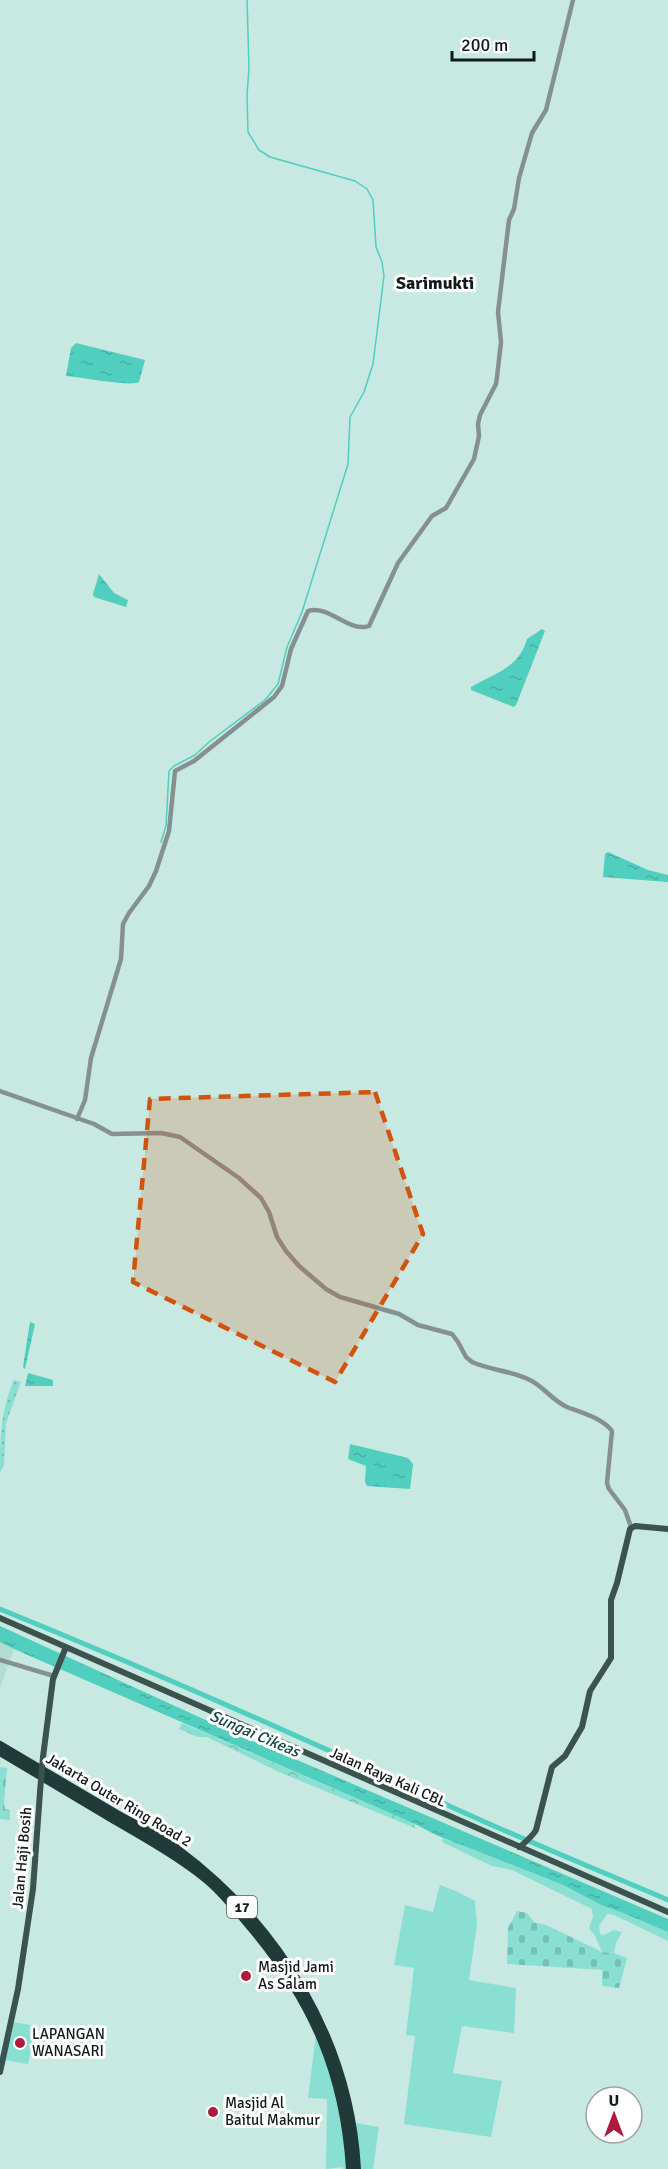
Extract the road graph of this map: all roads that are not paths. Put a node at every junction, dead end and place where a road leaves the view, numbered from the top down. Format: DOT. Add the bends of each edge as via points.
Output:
graph roads {
  1 [pos="573,0"];
  2 [pos="0,1091"];
  3 [pos="77,1119"];
  4 [pos="631,1527"];
  5 [pos="666,1529"];
  6 [pos="0,1618"];
  7 [pos="64,1650"];
  8 [pos="0,1660"];
  9 [pos="55,1673"];
  10 [pos="0,1745"];
  11 [pos="0,1752"];
  12 [pos="523,1843"];
  13 [pos="668,1912"];
  14 [pos="0,2072"];
  15 [pos="350,2169"];
  16 [pos="357,2169"];
  1 -- 3 [label="street" via="546,110 532,133 508,220 498,312 501,344 496,384 479,421 474,459 446,508 432,516 398,563 369,626 361,627 318,610 308,611 291,650 282,686 274,697 194,761 175,771 170,829 149,886 123,924 121,958"];
  2 -- 3 [label="street"];
  3 -- 4 [label="street" via="112,1134 161,1133 180,1137 261,1198 288,1255 333,1294 452,1334 472,1362 528,1379 565,1406 608,1426 612,1431 608,1486 625,1510"];
  4 -- 5 [label="main road"];
  4 -- 12 [label="main road" via="611,1600 611,1655 590,1691 582,1727 566,1756 552,1767 536,1830"];
  6 -- 7 [label="main road, Jalan Raya Kali CBL"];
  7 -- 9 [label="main road, Jalan Haji Bosih"];
  7 -- 12 [label="main road, Jalan Raya Kali CBL"];
  8 -- 9 [label="street"];
  9 -- 14 [label="main road, Jalan Haji Bosih, bridge" via="25,1941"];
  10 -- 16 [label="highway, Jakarta Outer Ring Road 2 / 17" via="174,1847 249,1914 283,1957 330,2043 350,2115"];
  11 -- 15 [label="highway, Jakarta Outer Ring Road 2 / 17" via="169,1852 207,1880 253,1930 279,1961 325,2045 344,2116"];
  12 -- 13 [label="main road, Jalan Raya Kali CBL"];
}
